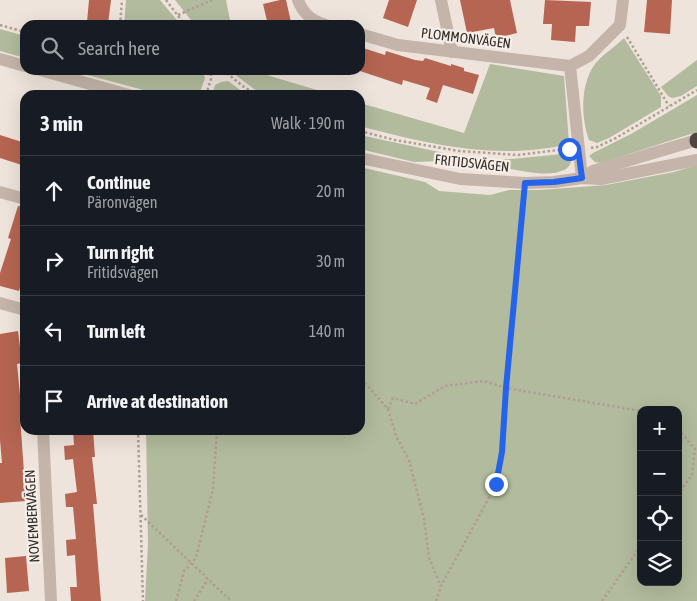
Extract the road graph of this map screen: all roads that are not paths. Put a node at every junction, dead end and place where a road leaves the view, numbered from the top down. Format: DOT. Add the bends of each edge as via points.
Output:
graph roads {
  1 [pos="298,0"];
  2 [pos="441,0"];
  3 [pos="623,0"];
  4 [pos="312,20"];
  5 [pos="365,35"];
  6 [pos="452,52"];
  7 [pos="0,59"];
  8 [pos="20,65"];
  9 [pos="570,66"];
  10 [pos="58,75"];
  11 [pos="111,90"];
  12 [pos="697,140"];
  13 [pos="365,159"];
  14 [pos="697,160"];
  15 [pos="582,178"];
  16 [pos="0,192"];
  17 [pos="20,198"];
  18 [pos="0,303"];
  19 [pos="20,309"];
  20 [pos="43,435"];
  21 [pos="51,601"];
  1 -- 4 [label="street"];
  2 -- 6 [label="street"];
  3 -- 9 [label="street" via="620,25 589,56"];
  5 -- 6 [label="street, PLOMMONVÄGEN" via="398,45"];
  6 -- 9 [label="street, PLOMMONVÄGEN"];
  7 -- 8 [label="street"];
  9 -- 15 [label="street"];
  10 -- 11 [label="street"];
  12 -- 15 [label="street, FRITIDSVÄGEN" via="593,171"];
  13 -- 15 [label="street, FRITIDSVÄGEN" via="460,179 525,183"];
  14 -- 15 [label="street, FRITIDSVÄGEN" via="601,179"];
  16 -- 17 [label="street"];
  18 -- 19 [label="street"];
  20 -- 21 [label="street, NOVEMBERVÄGEN"];
}
